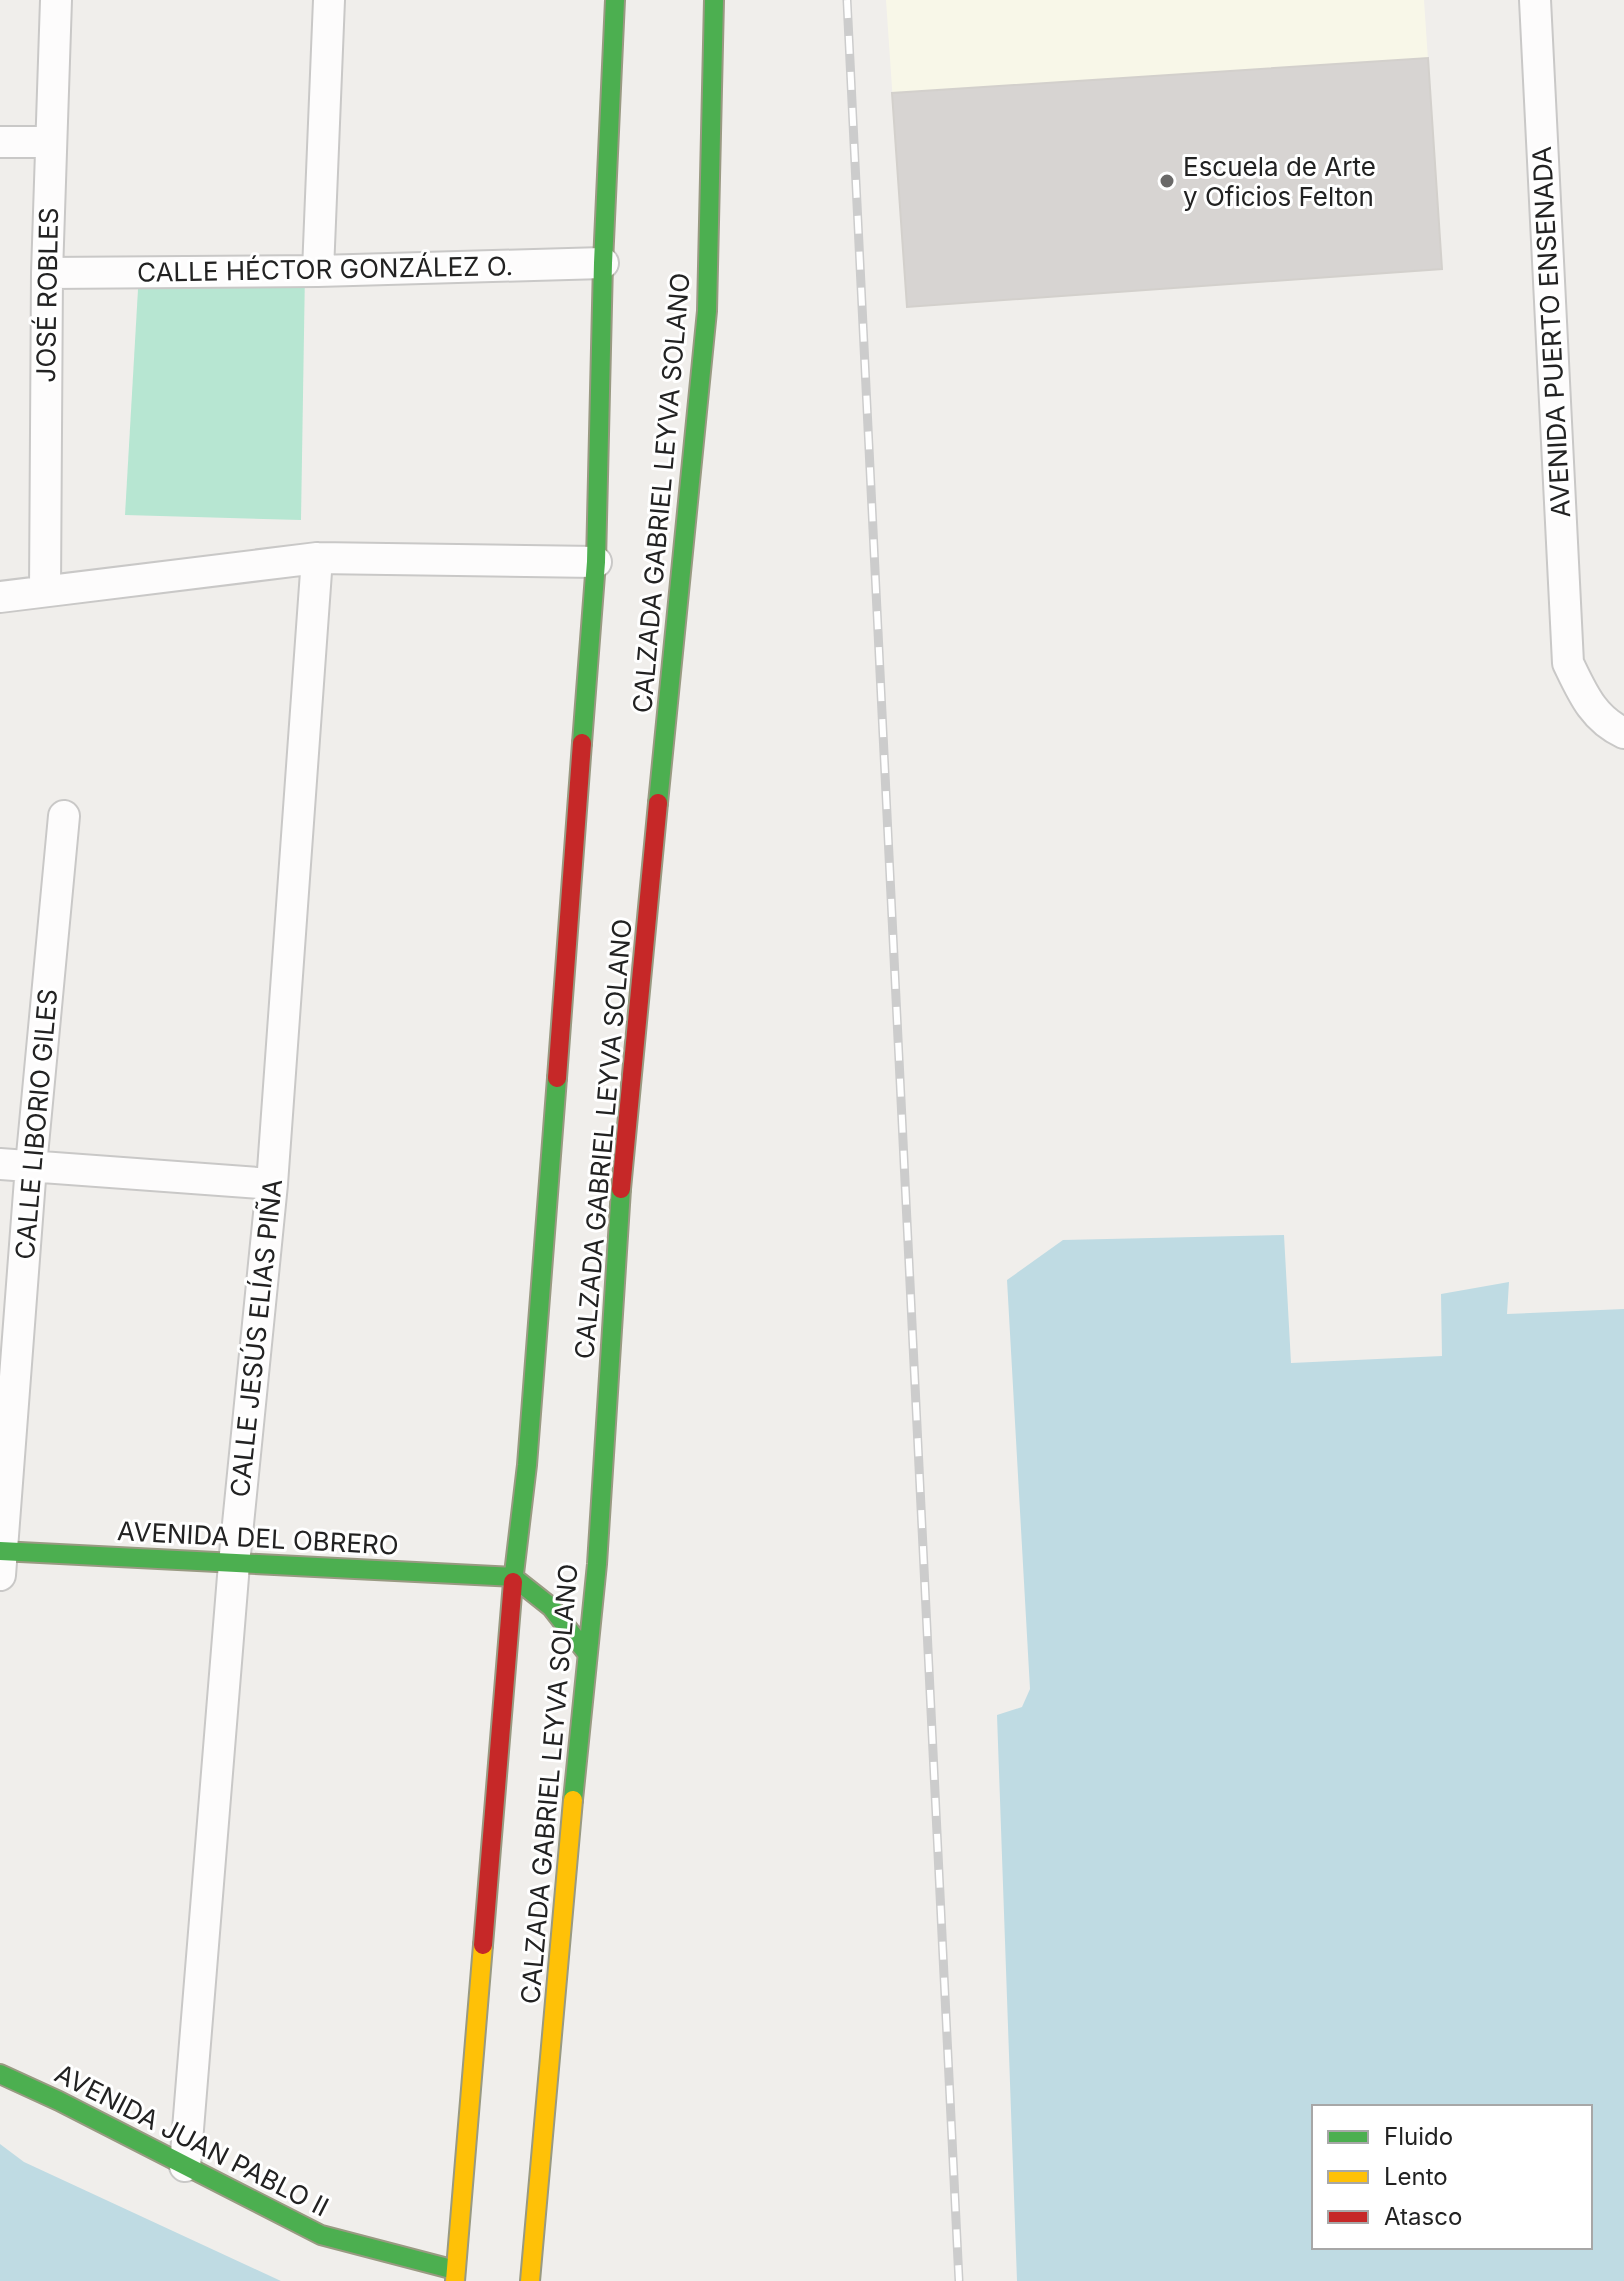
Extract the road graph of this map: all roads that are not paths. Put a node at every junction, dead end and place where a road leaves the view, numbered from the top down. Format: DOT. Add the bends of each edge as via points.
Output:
graph roads {
  1 [pos="56,0"];
  2 [pos="329,0"];
  3 [pos="615,0"];
  4 [pos="714,0"];
  5 [pos="1535,0"];
  6 [pos="0,142"];
  7 [pos="50,142"];
  8 [pos="603,263"];
  9 [pos="318,271"];
  10 [pos="47,273"];
  11 [pos="317,558"];
  12 [pos="596,562"];
  13 [pos="45,590"];
  14 [pos="0,597"];
  15 [pos="1624,733"];
  16 [pos="64,816"];
  17 [pos="0,1164"];
  18 [pos="31,1166"];
  19 [pos="272,1184"];
  20 [pos="1,1559"];
  21 [pos="234,1564"];
  22 [pos="513,1577"];
  23 [pos="586,1652"];
  24 [pos="0,2074"];
  25 [pos="185,2166"];
  26 [pos="455,2275"];
  27 [pos="530,2281"];
  1 -- 7 [label="street, JOSÉ ROBLES"];
  2 -- 9 [label="street"];
  3 -- 8 [label="main road, CALZADA GABRIEL LEYVA SOLANO"];
  4 -- 23 [label="main road, CALZADA GABRIEL LEYVA SOLANO" via="707,311 623,1161 597,1564"];
  5 -- 15 [label="street, AVENIDA PUERTO ENSENADA" via="1568,663 1587,704"];
  6 -- 7 [label="street"];
  7 -- 10 [label="street, JOSÉ ROBLES"];
  8 -- 9 [label="street, CALLE HÉCTOR GONZÁLEZ O."];
  8 -- 12 [label="main road, CALZADA GABRIEL LEYVA SOLANO"];
  9 -- 10 [label="street, CALLE HÉCTOR GONZÁLEZ O."];
  10 -- 13 [label="street, JOSÉ ROBLES"];
  11 -- 12 [label="street"];
  11 -- 13 [label="street"];
  11 -- 19 [label="street, CALLE JESÚS ELÍAS PIÑA"];
  12 -- 22 [label="main road, CALZADA GABRIEL LEYVA SOLANO" via="527,1465"];
  13 -- 14 [label="street"];
  16 -- 18 [label="street, CALLE LIBORIO GILES"];
  17 -- 18 [label="street"];
  18 -- 19 [label="street"];
  18 -- 20 [label="street, CALLE LIBORIO GILES"];
  19 -- 21 [label="street, CALLE JESÚS ELÍAS PIÑA"];
  20 -- 21 [label="main road, AVENIDA DEL OBRERO"];
  21 -- 22 [label="main road, AVENIDA DEL OBRERO"];
  21 -- 25 [label="street, CALLE JESÚS ELÍAS PIÑA"];
  22 -- 23 [label="main road" via="551,1607"];
  22 -- 26 [label="main road, CALZADA GABRIEL LEYVA SOLANO"];
  23 -- 27 [label="main road, CALZADA GABRIEL LEYVA SOLANO"];
  24 -- 25 [label="main road, AVENIDA JUAN PABLO II"];
  25 -- 26 [label="main road, AVENIDA JUAN PABLO II" via="321,2235"];
}
